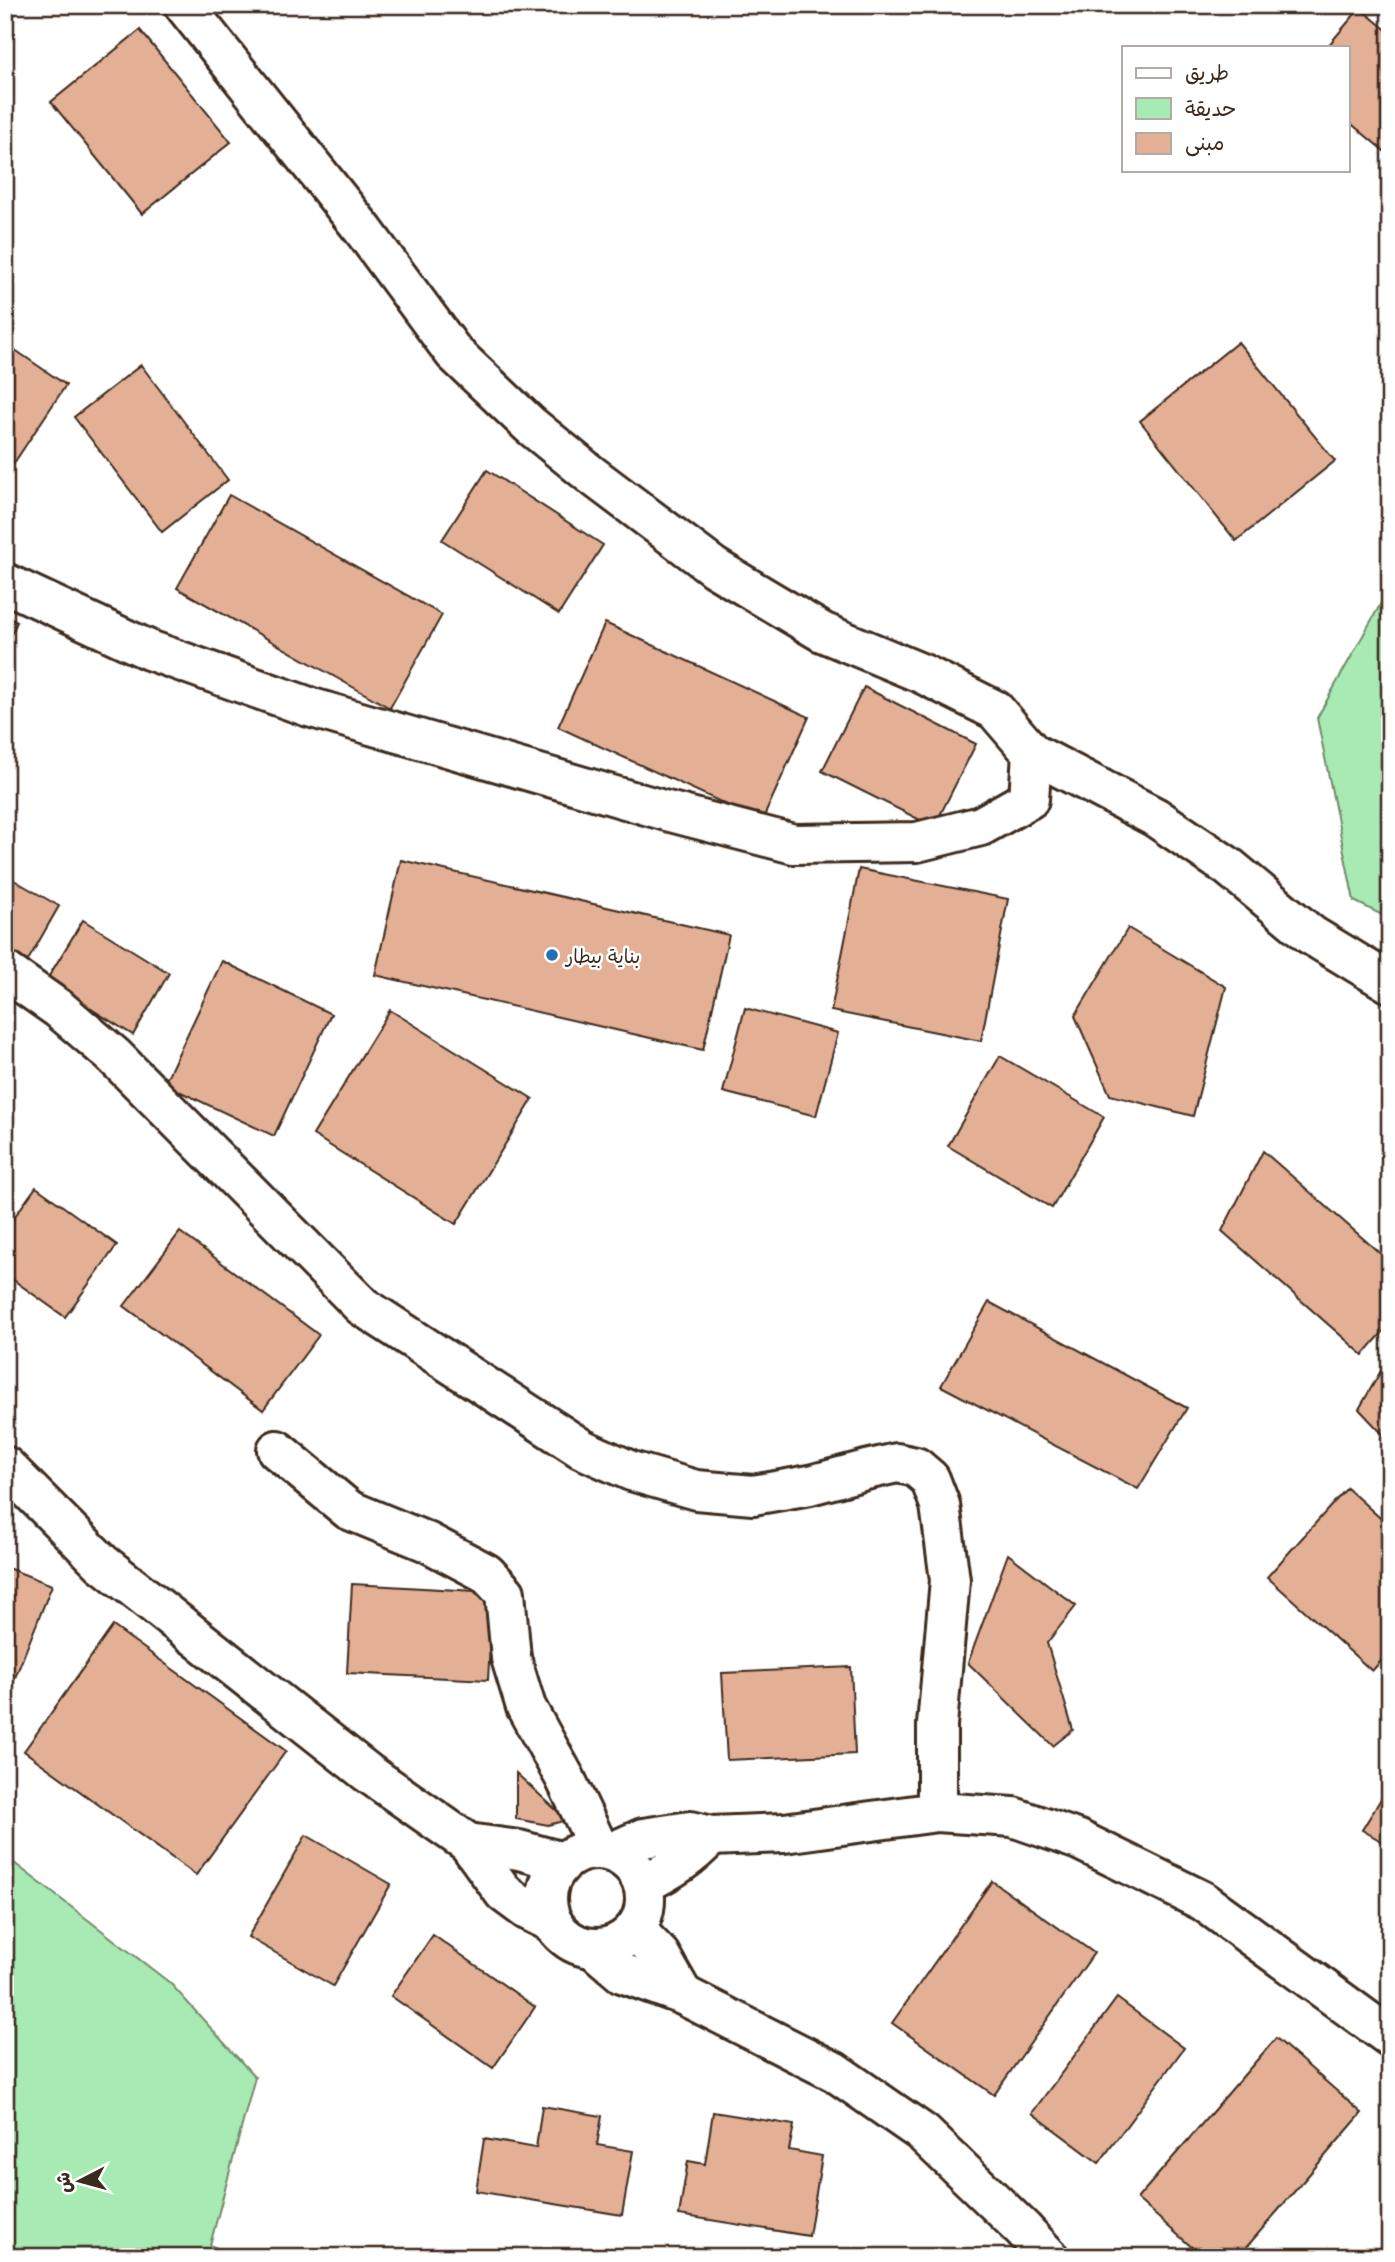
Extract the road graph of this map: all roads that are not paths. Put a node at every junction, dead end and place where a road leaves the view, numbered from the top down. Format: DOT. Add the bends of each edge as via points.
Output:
graph roads {
  1 [pos="184,5"];
  2 [pos="5,583"];
  3 [pos="1032,753"];
  4 [pos="5,971"];
  5 [pos="1390,983"];
  6 [pos="277,1450"];
  7 [pos="5,1466"];
  8 [pos="937,1812"];
  9 [pos="711,1836"];
  10 [pos="468,1843"];
  11 [pos="605,1850"];
  12 [pos="563,1862"];
  13 [pos="643,1884"];
  14 [pos="553,1923"];
  15 [pos="635,1929"];
  16 [pos="593,1948"];
  17 [pos="683,1995"];
  18 [pos="1390,2037"];
  19 [pos="1049,2257"];
  1 -- 3 [label="street" via="454,353 530,425 715,568 822,632 995,710"];
  2 -- 3 [label="street" via="149,650 309,707 794,844 917,842 981,826 1030,799"];
  3 -- 5 [label="street" via="1155,817 1229,867 1311,935"];
  4 -- 8 [label="street" via="114,1056 362,1307 582,1449 631,1471 696,1490 753,1495 897,1463 916,1466 930,1479 940,1506 950,1580 937,1725"];
  6 -- 11 [label="street" via="349,1510 427,1542 486,1573 505,1593 511,1658 526,1707"];
  7 -- 10 [label="street" via="102,1563 368,1773"];
  8 -- 9 [label="street" via="784,1832"];
  8 -- 18 [label="street" via="1013,1817 1079,1840 1203,1900"];
  9 -- 11 [label="street" via="671,1833"];
  9 -- 13 [label="street" via="674,1869"];
  10 -- 12 [label="street"];
  10 -- 14 [label="street" via="504,1893"];
  11 -- 12 [label="street" via="586,1850"];
  11 -- 13 [label="street" via="626,1859"];
  12 -- 14 [label="street" via="547,1891"];
  13 -- 15 [label="street" via="643,1915"];
  14 -- 16 [label="street" via="563,1936"];
  15 -- 16 [label="street" via="609,1947"];
  15 -- 17 [label="street" via="660,1955"];
  16 -- 17 [label="street" via="622,1973"];
  17 -- 19 [label="street" via="835,2072 923,2133"];
}
